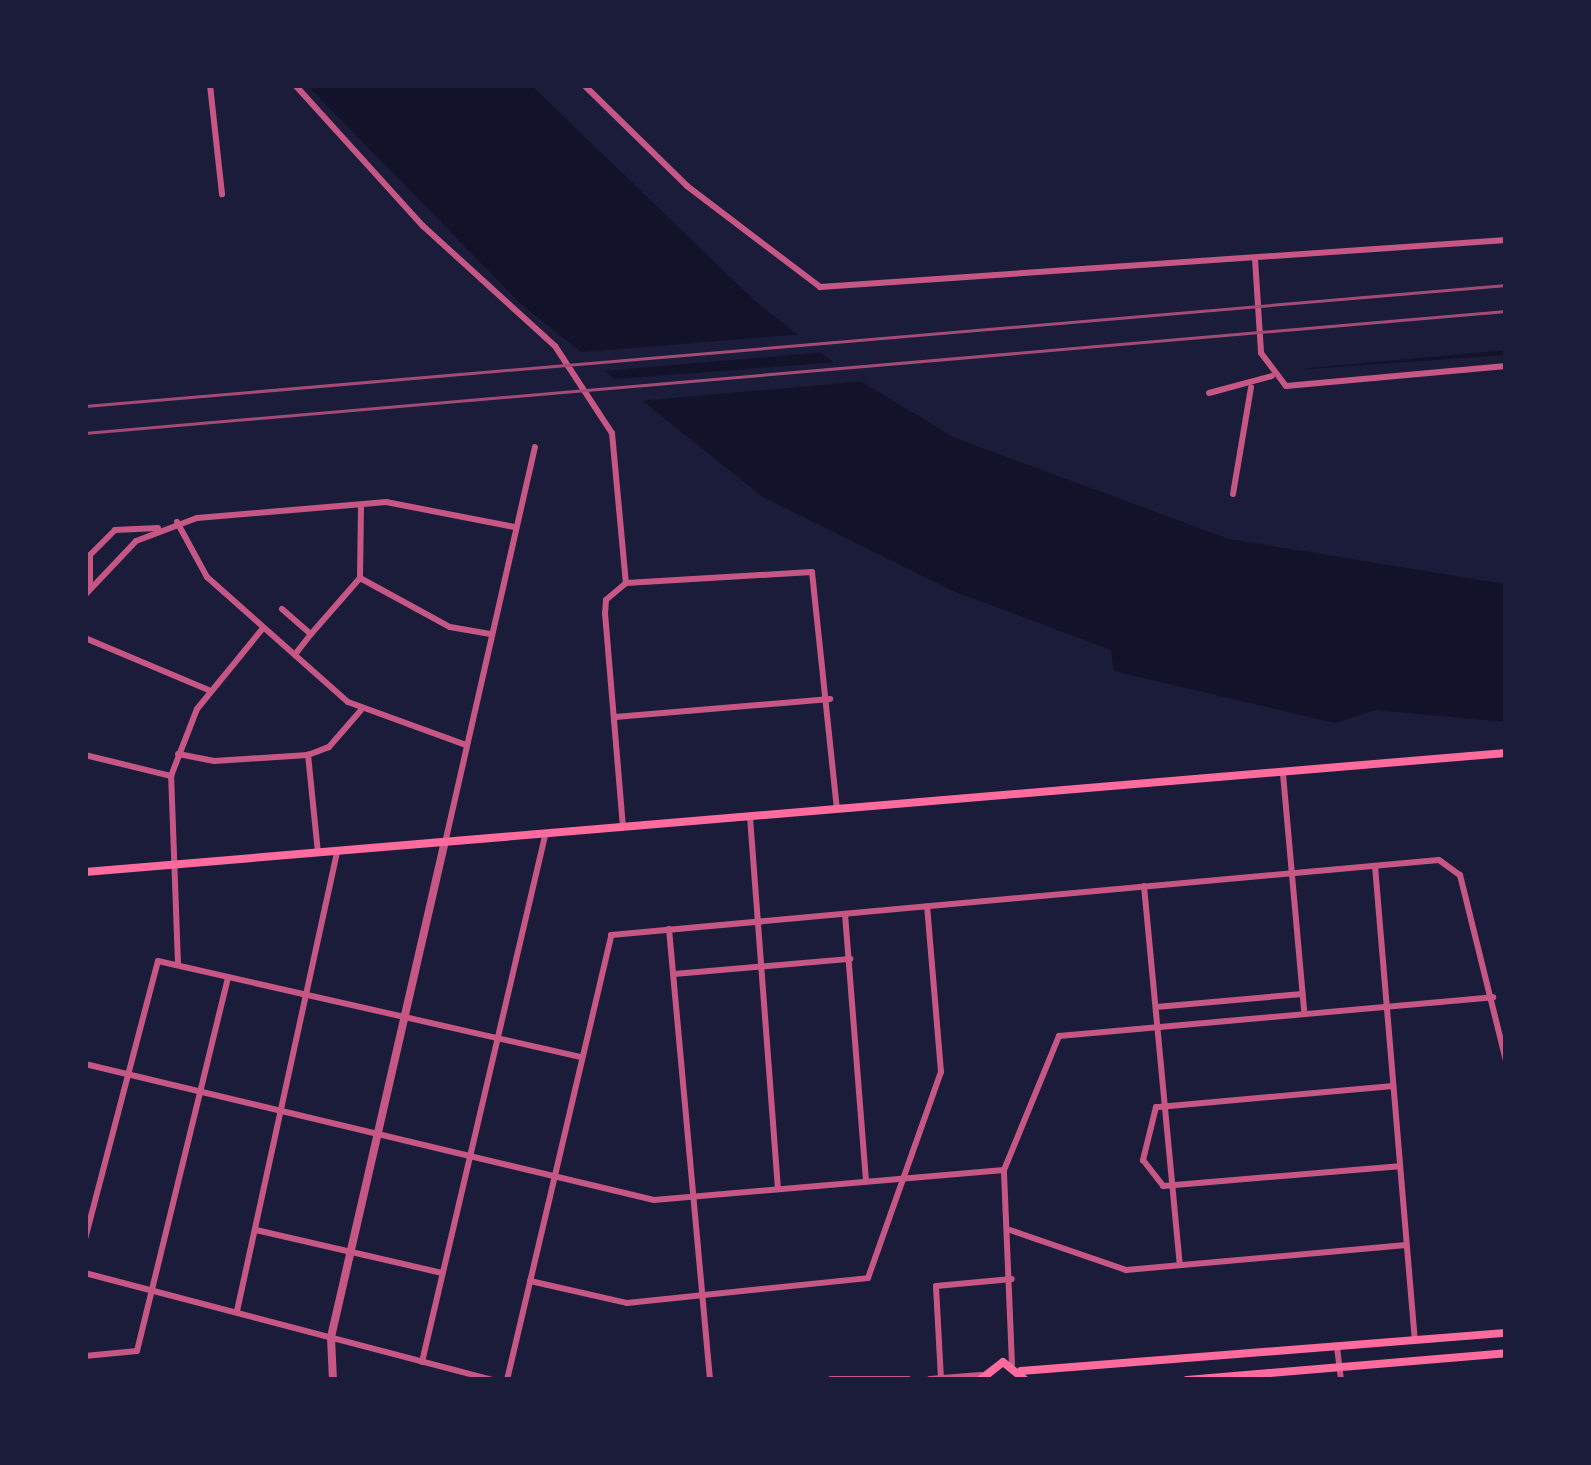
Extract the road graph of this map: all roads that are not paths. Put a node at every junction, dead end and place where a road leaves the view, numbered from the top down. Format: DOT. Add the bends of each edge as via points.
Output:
graph roads {
  1 [pos="210,85"];
  2 [pos="295,85"];
  3 [pos="584,85"];
  4 [pos="222,194"];
  5 [pos="1506,240"];
  6 [pos="1255,258"];
  7 [pos="1506,366"];
  8 [pos="1272,376"];
  9 [pos="1251,388"];
  10 [pos="1210,393"];
  11 [pos="535,447"];
  12 [pos="1234,494"];
  13 [pos="361,505"];
  14 [pos="176,522"];
  15 [pos="158,528"];
  16 [pos="516,528"];
  17 [pos="360,578"];
  18 [pos="626,583"];
  19 [pos="87,592"];
  20 [pos="282,609"];
  21 [pos="263,628"];
  22 [pos="311,634"];
  23 [pos="490,634"];
  24 [pos="85,638"];
  25 [pos="296,653"];
  26 [pos="209,690"];
  27 [pos="830,699"];
  28 [pos="361,710"];
  29 [pos="615,717"];
  30 [pos="466,745"];
  31 [pos="1506,753"];
  32 [pos="178,754"];
  33 [pos="85,755"];
  34 [pos="308,755"];
  35 [pos="1282,774"];
  36 [pos="171,776"];
  37 [pos="837,808"];
  38 [pos="750,817"];
  39 [pos="623,827"];
  40 [pos="545,836"];
  41 [pos="444,844"];
  42 [pos="337,852"];
  43 [pos="318,854"];
  44 [pos="172,866"];
  45 [pos="1375,866"];
  46 [pos="85,872"];
  47 [pos="1292,873"];
  48 [pos="1144,886"];
  49 [pos="928,907"];
  50 [pos="845,914"];
  51 [pos="756,923"];
  52 [pos="669,929"];
  53 [pos="850,959"];
  54 [pos="178,964"];
  55 [pos="759,966"];
  56 [pos="674,974"];
  57 [pos="228,977"];
  58 [pos="311,993"];
  59 [pos="1302,994"];
  60 [pos="1494,997"];
  61 [pos="1387,1004"];
  62 [pos="1156,1007"];
  63 [pos="1304,1010"];
  64 [pos="404,1015"];
  65 [pos="1158,1025"];
  66 [pos="498,1037"];
  67 [pos="581,1057"];
  68 [pos="1506,1062"];
  69 [pos="85,1064"];
  70 [pos="124,1073"];
  71 [pos="1392,1086"];
  72 [pos="198,1091"];
  73 [pos="1166,1106"];
  74 [pos="283,1111"];
  75 [pos="377,1132"];
  76 [pos="470,1154"];
  77 [pos="1400,1166"];
  78 [pos="1004,1170"];
  79 [pos="554,1176"];
  80 [pos="902,1179"];
  81 [pos="866,1181"];
  82 [pos="1174,1186"];
  83 [pos="778,1188"];
  84 [pos="693,1197"];
  85 [pos="256,1230"];
  86 [pos="1010,1230"];
  87 [pos="85,1238"];
  88 [pos="1406,1245"];
  89 [pos="348,1251"];
  90 [pos="1180,1264"];
  91 [pos="442,1272"];
  92 [pos="85,1273"];
  93 [pos="1012,1279"];
  94 [pos="530,1281"];
  95 [pos="149,1290"];
  96 [pos="702,1296"];
  97 [pos="238,1311"];
  98 [pos="1506,1333"];
  99 [pos="331,1336"];
  100 [pos="1415,1340"];
  101 [pos="1337,1347"];
  102 [pos="1506,1353"];
  103 [pos="85,1356"];
  104 [pos="422,1362"];
  105 [pos="1012,1364"];
  106 [pos="1340,1367"];
  107 [pos="1023,1376"];
  108 [pos="981,1378"];
  109 [pos="941,1379"];
  110 [pos="333,1380"];
  111 [pos="492,1380"];
  112 [pos="508,1380"];
  113 [pos="710,1380"];
  114 [pos="831,1380"];
  115 [pos="908,1380"];
  116 [pos="930,1380"];
  117 [pos="1187,1380"];
  118 [pos="1342,1380"];
  1 -- 4 [label="street"];
  2 -- 18 [label="street" via="423,226 556,346 612,433"];
  3 -- 6 [label="street" via="687,186 820,287"];
  5 -- 6 [label="street"];
  6 -- 8 [label="street" via="1261,353"];
  7 -- 8 [label="street" via="1286,386"];
  8 -- 9 [label="street"];
  9 -- 10 [label="street"];
  9 -- 12 [label="street"];
  11 -- 16 [label="street"];
  13 -- 14 [label="street"];
  13 -- 16 [label="street" via="408,504"];
  13 -- 17 [label="street"];
  14 -- 15 [label="street"];
  14 -- 21 [label="street" via="190,558"];
  15 -- 19 [label="street"];
  15 -- 19 [label="street" via="115,530 90,556"];
  16 -- 23 [label="street"];
  17 -- 22 [label="street"];
  17 -- 23 [label="street" via="450,627"];
  18 -- 27 [label="street" via="812,572"];
  18 -- 29 [label="street" via="606,600"];
  20 -- 22 [label="street"];
  21 -- 25 [label="street"];
  21 -- 26 [label="street"];
  22 -- 25 [label="street"];
  23 -- 30 [label="street"];
  24 -- 26 [label="street"];
  25 -- 28 [label="street"];
  26 -- 32 [label="street"];
  27 -- 29 [label="street"];
  27 -- 37 [label="street"];
  28 -- 30 [label="street"];
  28 -- 34 [label="street" via="329,747"];
  29 -- 39 [label="street"];
  30 -- 41 [label="street"];
  31 -- 35 [label="main road"];
  32 -- 34 [label="street" via="214,762"];
  32 -- 36 [label="street"];
  33 -- 36 [label="street"];
  34 -- 43 [label="street"];
  35 -- 37 [label="main road"];
  35 -- 47 [label="street"];
  36 -- 44 [label="street"];
  37 -- 38 [label="main road"];
  38 -- 39 [label="main road"];
  38 -- 51 [label="street"];
  39 -- 40 [label="main road"];
  40 -- 41 [label="main road"];
  40 -- 66 [label="street"];
  41 -- 42 [label="main road"];
  41 -- 64 [label="street"];
  42 -- 43 [label="main road"];
  42 -- 58 [label="street"];
  43 -- 44 [label="main road"];
  44 -- 46 [label="main road"];
  44 -- 54 [label="street"];
  45 -- 47 [label="street"];
  45 -- 60 [label="street" via="1439,860 1460,875"];
  45 -- 61 [label="street"];
  47 -- 48 [label="street"];
  47 -- 59 [label="street"];
  48 -- 49 [label="street"];
  48 -- 62 [label="street"];
  49 -- 50 [label="street"];
  49 -- 80 [label="street" via="942,1072"];
  50 -- 51 [label="street"];
  50 -- 53 [label="street"];
  51 -- 52 [label="street"];
  51 -- 55 [label="street"];
  52 -- 56 [label="street"];
  52 -- 67 [label="street" via="612,935"];
  53 -- 55 [label="street"];
  53 -- 81 [label="street"];
  54 -- 57 [label="street"];
  54 -- 70 [label="street" via="150,968"];
  55 -- 56 [label="street"];
  55 -- 83 [label="street"];
  56 -- 84 [label="street"];
  57 -- 58 [label="street"];
  57 -- 72 [label="street"];
  58 -- 64 [label="street"];
  58 -- 74 [label="street"];
  59 -- 62 [label="street"];
  59 -- 63 [label="street"];
  60 -- 61 [label="street"];
  60 -- 68 [label="street"];
  61 -- 63 [label="street"];
  61 -- 71 [label="street"];
  62 -- 65 [label="street"];
  63 -- 65 [label="street"];
  64 -- 66 [label="street"];
  64 -- 75 [label="street"];
  65 -- 73 [label="street"];
  65 -- 78 [label="street" via="1059,1036"];
  66 -- 67 [label="street"];
  66 -- 76 [label="street"];
  67 -- 79 [label="street"];
  69 -- 70 [label="street"];
  70 -- 72 [label="street"];
  70 -- 87 [label="street"];
  71 -- 73 [label="street"];
  71 -- 77 [label="street"];
  72 -- 74 [label="street"];
  72 -- 95 [label="street"];
  73 -- 82 [label="street"];
  73 -- 82 [label="street" via="1156,1106 1142,1138 1143,1160 1163,1186"];
  74 -- 75 [label="street"];
  74 -- 85 [label="street"];
  75 -- 76 [label="street"];
  75 -- 89 [label="street"];
  76 -- 79 [label="street"];
  76 -- 91 [label="street"];
  77 -- 82 [label="street"];
  77 -- 88 [label="street"];
  78 -- 80 [label="street"];
  78 -- 86 [label="street"];
  79 -- 84 [label="street" via="654,1200"];
  79 -- 94 [label="street"];
  80 -- 81 [label="street"];
  80 -- 96 [label="street" via="868,1278"];
  81 -- 83 [label="street"];
  82 -- 90 [label="street"];
  83 -- 84 [label="street"];
  84 -- 96 [label="street"];
  85 -- 89 [label="street"];
  85 -- 97 [label="street"];
  86 -- 90 [label="street" via="1112,1268"];
  86 -- 93 [label="street"];
  88 -- 90 [label="street"];
  88 -- 100 [label="street"];
  89 -- 91 [label="street"];
  89 -- 99 [label="street"];
  91 -- 104 [label="street"];
  92 -- 95 [label="street"];
  93 -- 105 [label="street"];
  93 -- 109 [label="street" via="936,1286"];
  94 -- 96 [label="street" via="627,1303"];
  94 -- 112 [label="street"];
  95 -- 97 [label="street"];
  95 -- 103 [label="street" via="138,1351"];
  96 -- 113 [label="street"];
  97 -- 99 [label="street"];
  98 -- 100 [label="main road"];
  99 -- 104 [label="street"];
  99 -- 110 [label="street"];
  100 -- 101 [label="main road"];
  101 -- 106 [label="street"];
  101 -- 107 [label="main road"];
  102 -- 106 [label="main road"];
  104 -- 111 [label="street"];
  105 -- 107 [label="main road"];
  105 -- 108 [label="main road"];
  106 -- 117 [label="main road"];
  106 -- 118 [label="street"];
  108 -- 109 [label="street"];
  109 -- 116 [label="street"];
  114 -- 115 [label="street"];
}
